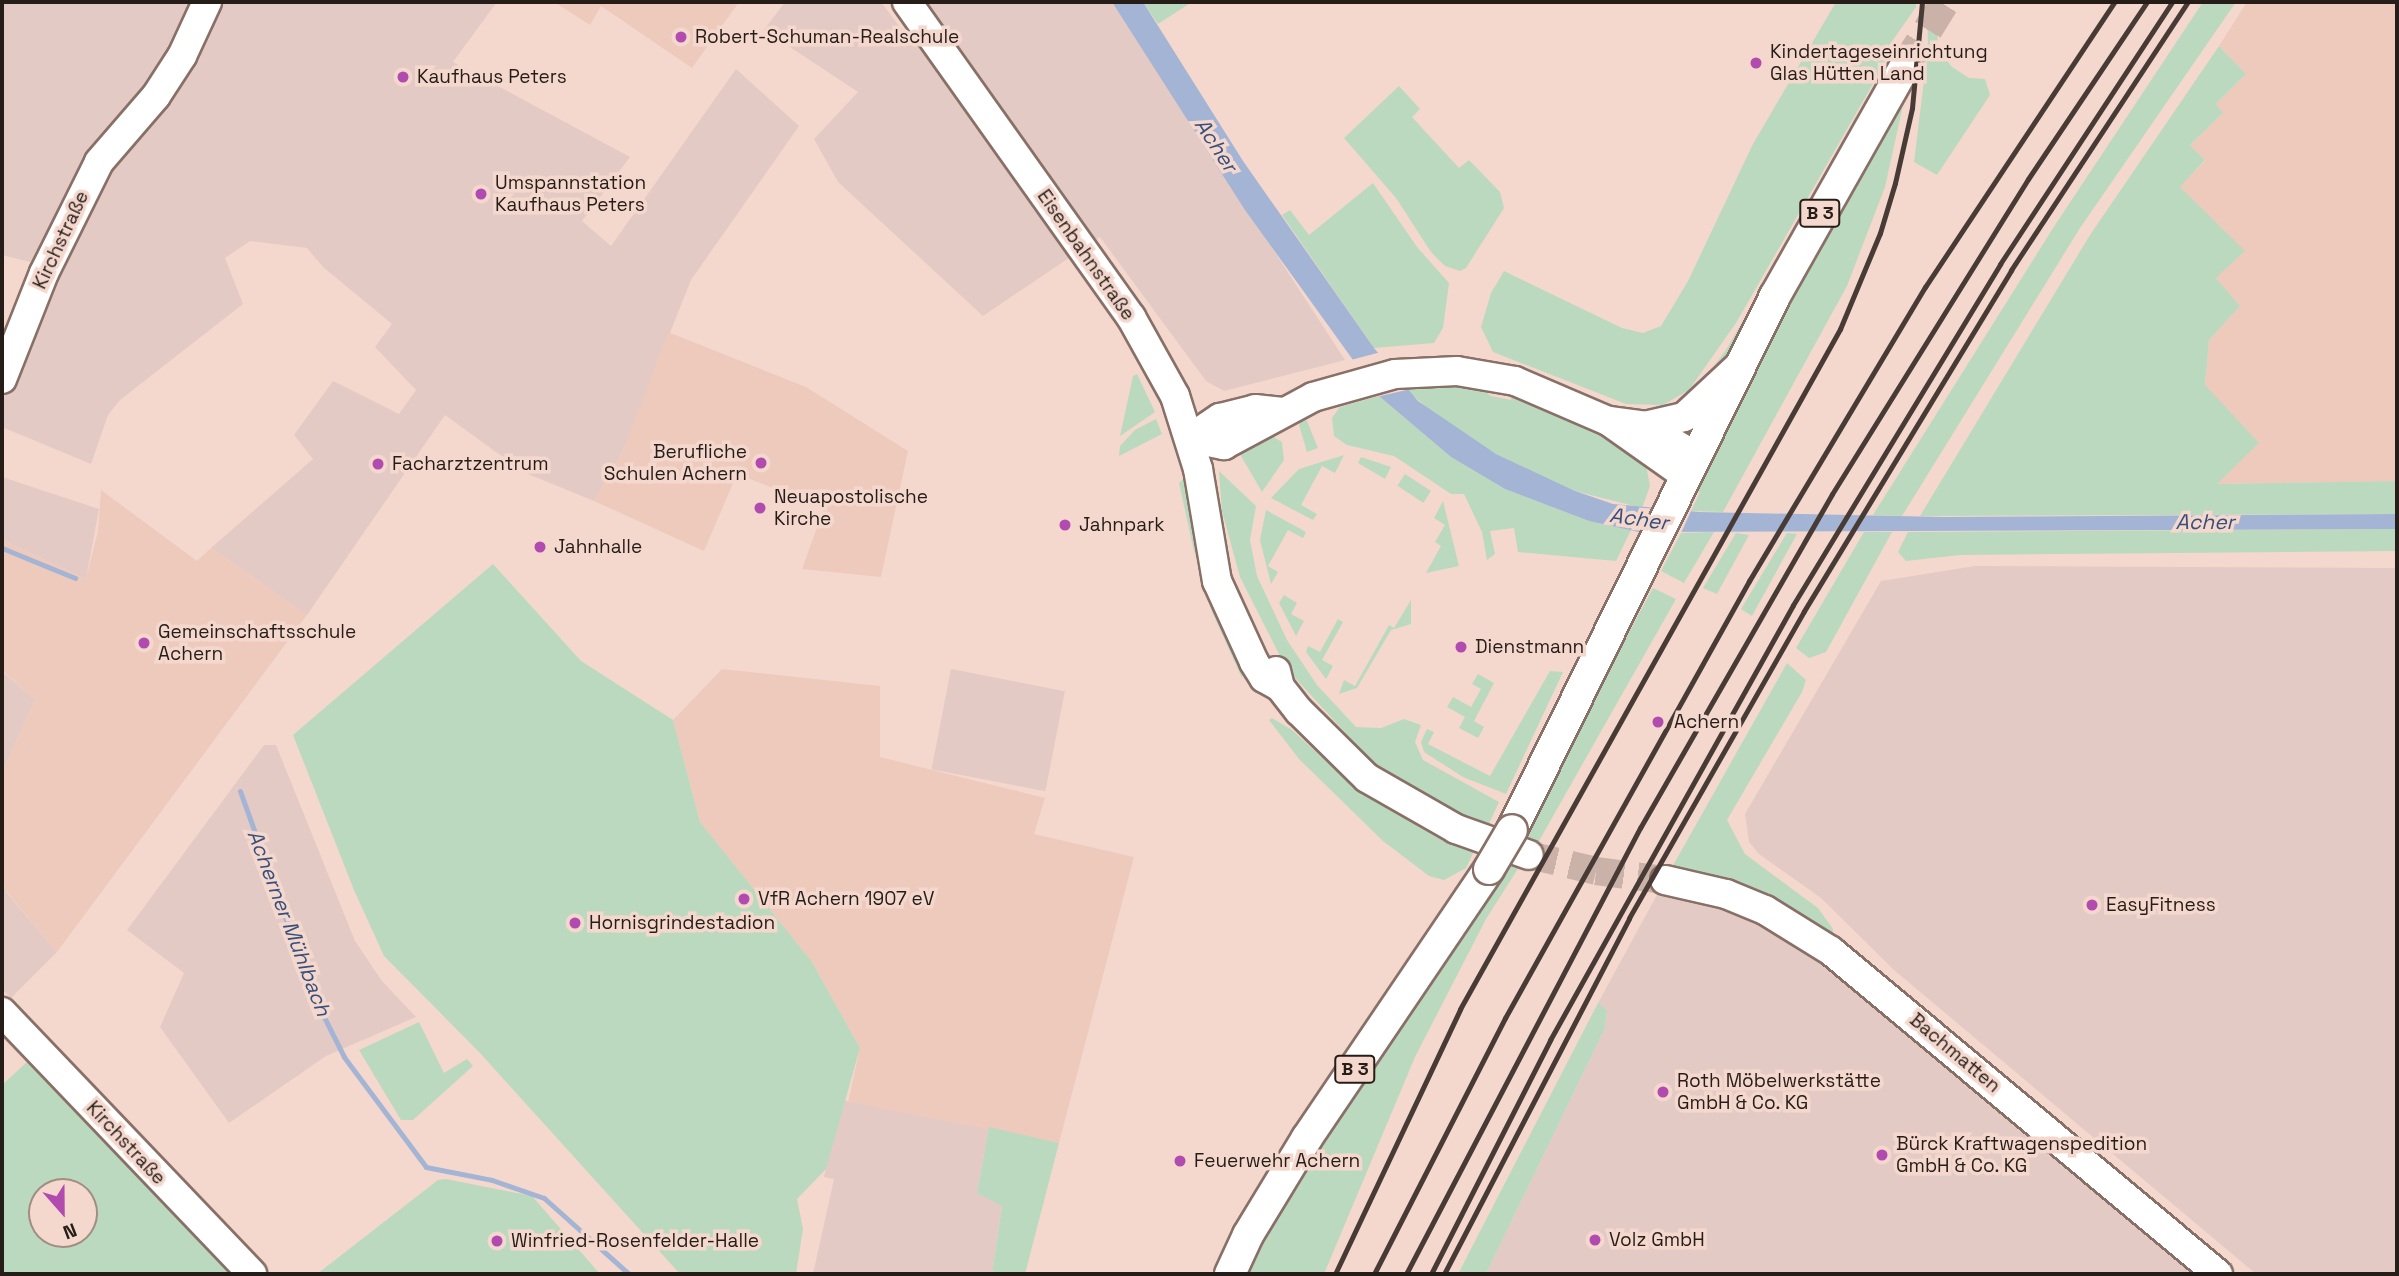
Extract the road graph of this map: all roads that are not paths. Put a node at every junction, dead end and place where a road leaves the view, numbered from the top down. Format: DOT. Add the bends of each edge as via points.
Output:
graph roads {
  1 [pos="207,2"];
  2 [pos="907,2"];
  3 [pos="1904,68"];
  4 [pos="1743,362"];
  5 [pos="2,379"];
  6 [pos="1608,421"];
  7 [pos="1645,426"];
  8 [pos="1190,438"];
  9 [pos="1691,466"];
  10 [pos="1529,855"];
  11 [pos="1665,880"];
  12 [pos="2,1012"];
  13 [pos="252,1274"];
  14 [pos="1230,1274"];
  15 [pos="2218,1274"];
  1 -- 5 [label="street, Kirchstraße" via="182,56 142,113 99,162 75,206"];
  2 -- 8 [label="street, Eisenbahnstraße" via="1130,317 1175,396"];
  3 -- 4 [label="main road, B 3" via="1805,240"];
  4 -- 7 [label="street" via="1684,417"];
  4 -- 9 [label="main road, B 3"];
  6 -- 7 [label="street"];
  6 -- 8 [label="street" via="1515,381 1433,370 1349,386 1283,412 1224,445"];
  6 -- 9 [label="street"];
  7 -- 9 [label="street"];
  8 -- 10 [label="street, Eisenbahnstraße" via="1212,533 1274,662 1280,687 1333,749 1367,778 1456,829"];
  9 -- 14 [label="main road, B 3, bridge" via="1512,830 1307,1138 1248,1235"];
  11 -- 15 [label="street, Bachmatten" via="1726,894 1765,910 1831,951"];
  12 -- 13 [label="street, Kirchstraße"];
}
